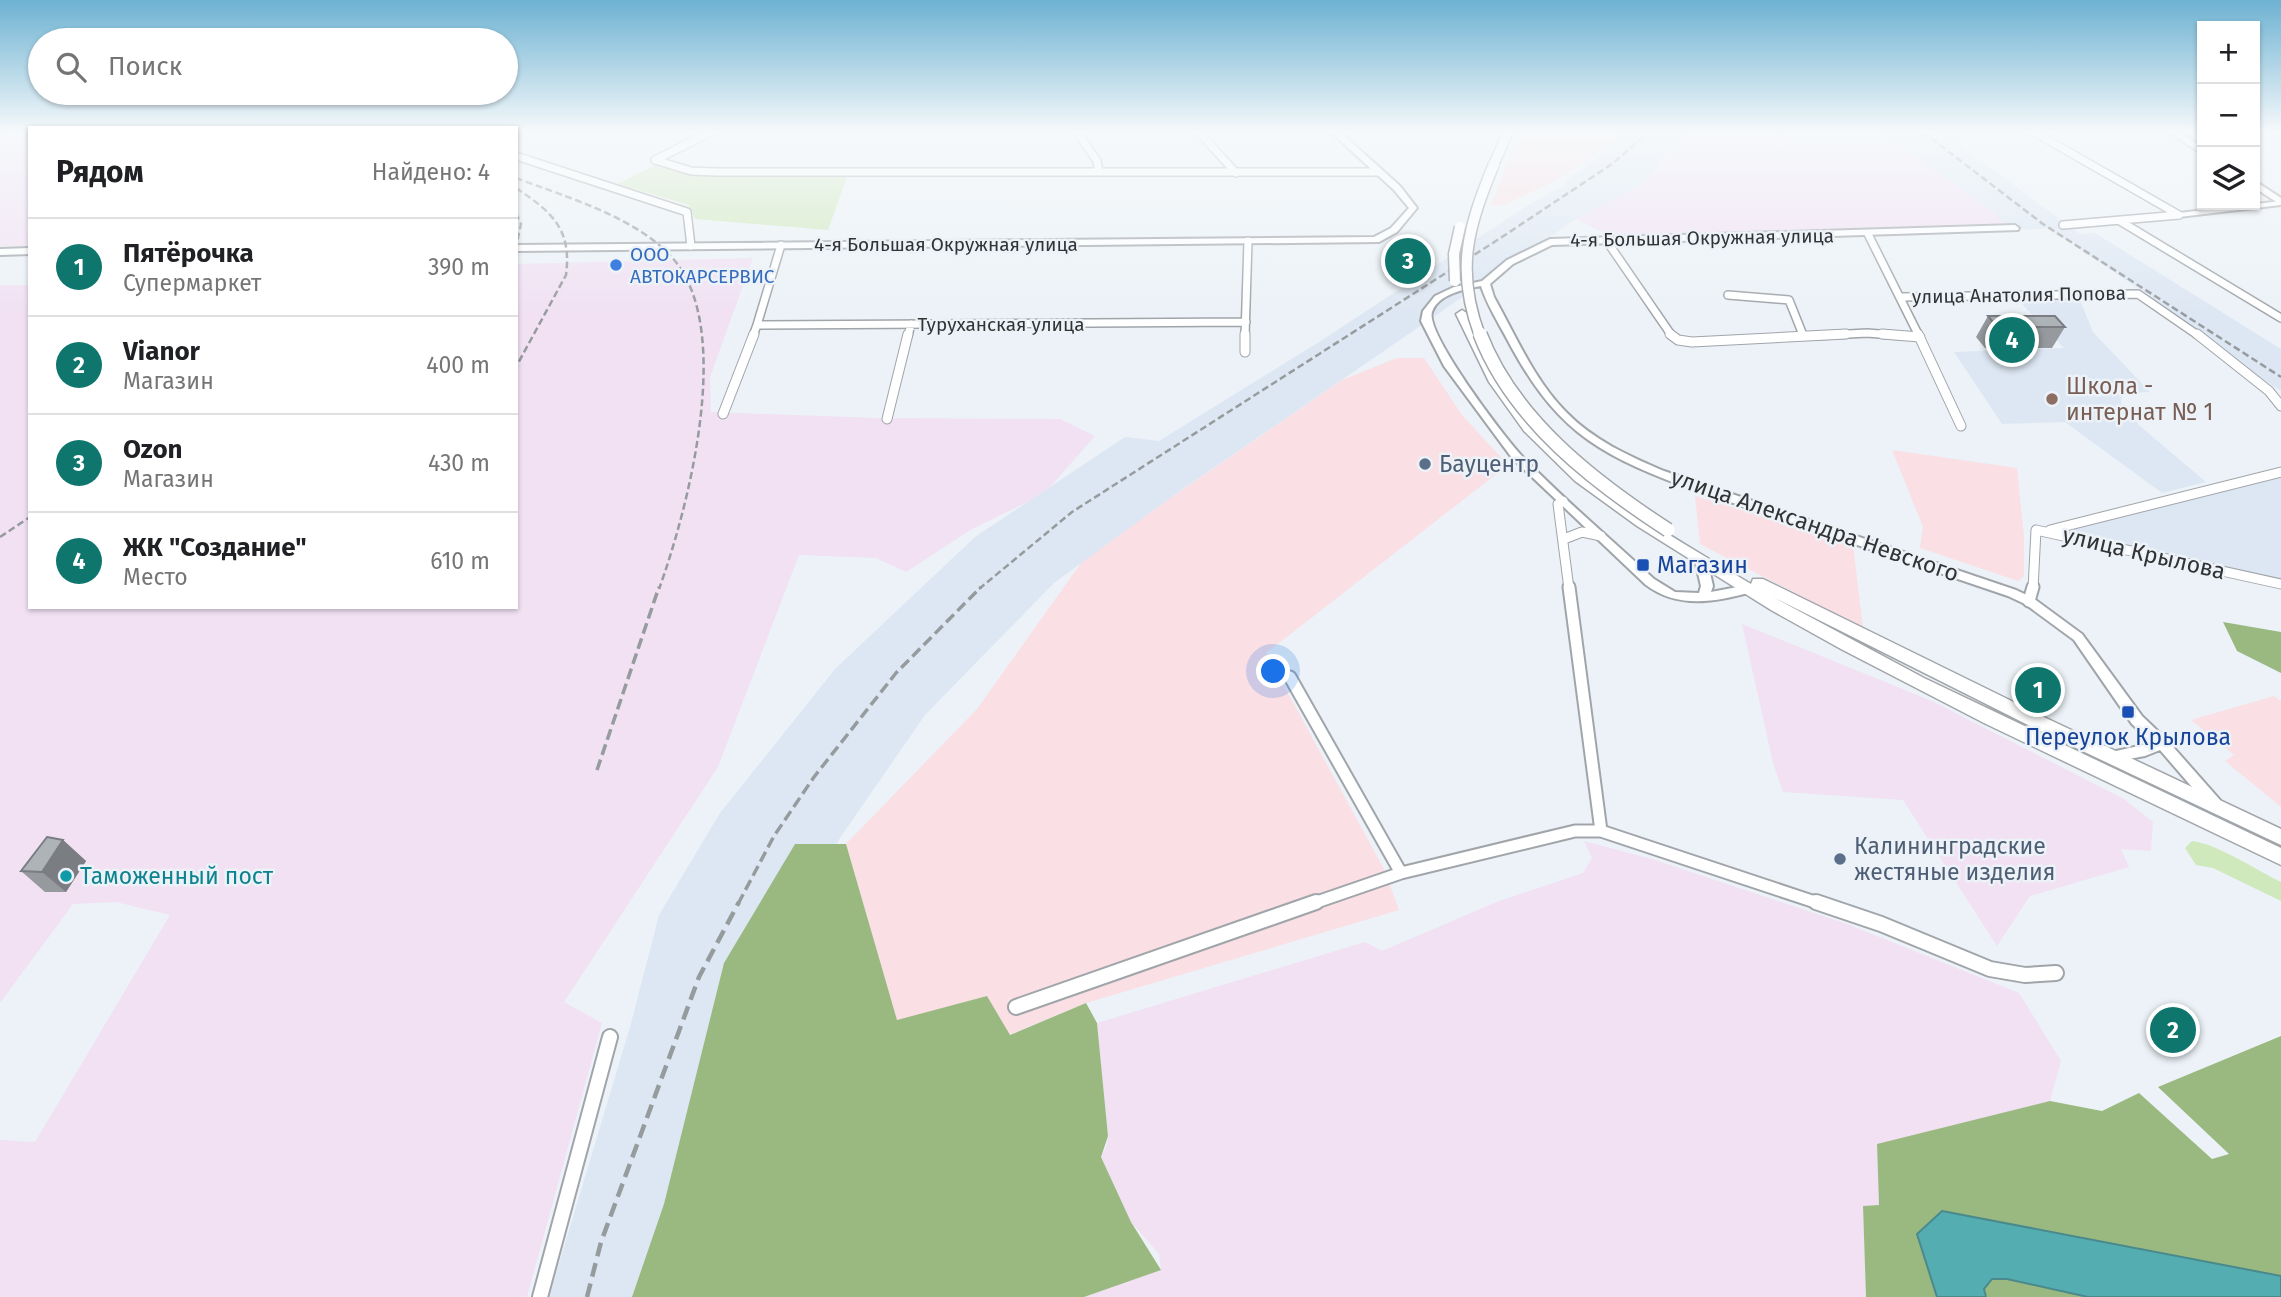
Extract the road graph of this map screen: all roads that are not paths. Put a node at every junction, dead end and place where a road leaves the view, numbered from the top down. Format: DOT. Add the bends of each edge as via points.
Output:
graph roads {
  1 [pos="628,193"];
  2 [pos="1398,193"];
  3 [pos="1481,193"];
  4 [pos="2140,193"];
  5 [pos="2281,202"];
  6 [pos="2179,215"];
  7 [pos="2120,221"];
  8 [pos="2063,225"];
  9 [pos="2015,228"];
  10 [pos="1868,234"];
  11 [pos="1606,240"];
  12 [pos="1248,241"];
  13 [pos="780,245"];
  14 [pos="691,246"];
  15 [pos="518,247"];
  16 [pos="28,251"];
  17 [pos="0,252"];
  18 [pos="1485,286"];
  19 [pos="1728,295"];
  20 [pos="1901,297"];
  21 [pos="2281,318"];
  22 [pos="1246,322"];
  23 [pos="911,324"];
  24 [pos="757,325"];
  25 [pos="1803,335"];
  26 [pos="1920,337"];
  27 [pos="1245,352"];
  28 [pos="2281,406"];
  29 [pos="723,414"];
  30 [pos="887,419"];
  31 [pos="1961,426"];
  32 [pos="2281,472"];
  33 [pos="1563,501"];
  34 [pos="2048,531"];
  35 [pos="1663,533"];
  36 [pos="1603,537"];
  37 [pos="1564,539"];
  38 [pos="1701,560"];
  39 [pos="2281,584"];
  40 [pos="1748,589"];
  41 [pos="1704,595"];
  42 [pos="2029,601"];
  43 [pos="1290,677"];
  44 [pos="2162,744"];
  45 [pos="2112,757"];
  46 [pos="2215,804"];
  47 [pos="1601,831"];
  48 [pos="2281,837"];
  49 [pos="2281,857"];
  50 [pos="1401,873"];
  51 [pos="2056,973"];
  52 [pos="1016,1007"];
  53 [pos="610,1037"];
  54 [pos="540,1297"];
  1 -- 14 [label="street" via="687,212"];
  2 -- 12 [label="street, 4-я Большая Окружная улица" via="1413,208 1387,236 1376,240"];
  3 -- 35 [label="main road, bridge" via="1467,237 1466,288 1475,326 1503,380 1552,440"];
  4 -- 6 [label="street"];
  5 -- 6 [label="street"];
  6 -- 7 [label="street"];
  7 -- 8 [label="street"];
  7 -- 21 [label="street"];
  9 -- 10 [label="street, 4-я Большая Окружная улица"];
  10 -- 11 [label="street, 4-я Большая Окружная улица"];
  10 -- 20 [label="street"];
  11 -- 18 [label="street, 4-я Большая Окружная улица" via="1550,242 1510,262"];
  11 -- 25 [label="street" via="1668,333 1678,340"];
  12 -- 13 [label="street, 4-я Большая Окружная улица"];
  12 -- 22 [label="street"];
  13 -- 14 [label="street, 4-я Большая Окружная улица"];
  13 -- 24 [label="street"];
  14 -- 15 [label="street, 4-я Большая Окружная улица"];
  16 -- 17 [label="street"];
  18 -- 33 [label="street" via="1439,298 1426,321 1449,366 1516,456"];
  18 -- 42 [label="street, улица Александра Невского" via="1563,416 1617,453 1675,478"];
  19 -- 25 [label="street" via="1789,300"];
  20 -- 26 [label="street"];
  20 -- 28 [label="street, улица Анатолия Попова" via="2138,294 2189,328 2269,391"];
  22 -- 23 [label="street, Туруханская улица"];
  22 -- 27 [label="street"];
  23 -- 24 [label="street, Туруханская улица"];
  23 -- 30 [label="street"];
  24 -- 29 [label="street"];
  25 -- 26 [label="street"];
  26 -- 31 [label="street"];
  32 -- 34 [label="street"];
  33 -- 36 [label="street"];
  33 -- 37 [label="street" via="1558,504"];
  34 -- 39 [label="street, улица Крылова"];
  34 -- 42 [label="street, улица Крылова" via="2036,530"];
  35 -- 38 [label="main road"];
  35 -- 45 [label="main road" via="1801,606"];
  36 -- 37 [label="street" via="1587,531"];
  36 -- 41 [label="street" via="1665,592 1676,597"];
  37 -- 47 [label="street"];
  38 -- 40 [label="main road"];
  38 -- 41 [label="street" via="1707,586"];
  40 -- 41 [label="street"];
  40 -- 49 [label="main road" via="1868,656"];
  42 -- 44 [label="street, улица Александра Невского" via="2078,637 2137,720"];
  43 -- 50 [label="street"];
  44 -- 45 [label="street"];
  44 -- 46 [label="street, улица Александра Невского"];
  45 -- 46 [label="main road"];
  46 -- 48 [label="main road"];
  47 -- 50 [label="street" via="1552,835"];
  47 -- 51 [label="street" via="1881,924 1990,969 2025,975"];
  50 -- 52 [label="street"];
  53 -- 54 [label="street"];
}
